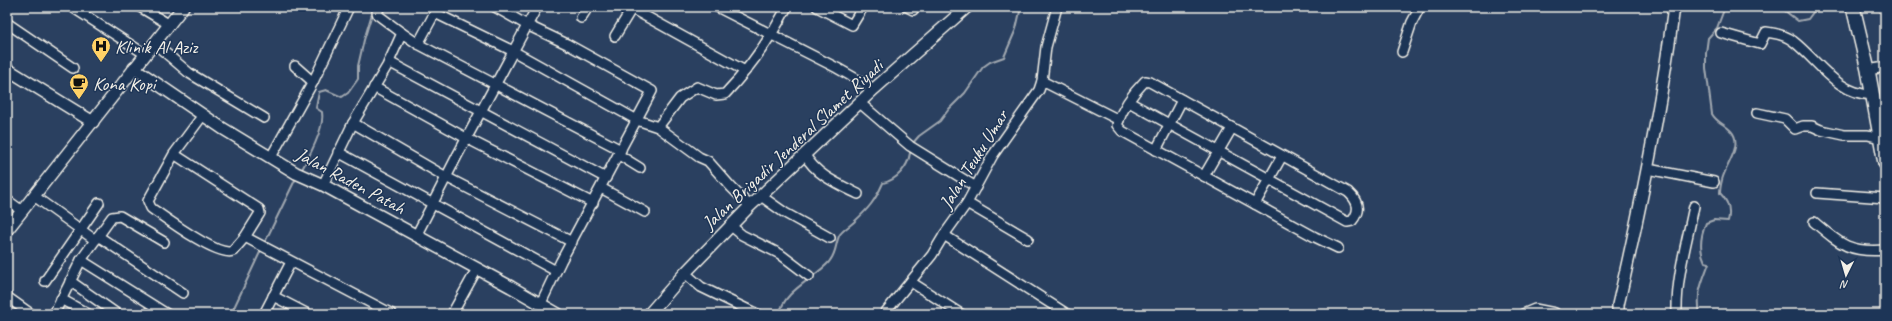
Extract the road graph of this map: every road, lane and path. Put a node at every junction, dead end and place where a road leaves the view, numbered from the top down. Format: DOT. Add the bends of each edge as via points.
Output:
graph roads {
  1 [pos="72,7"];
  2 [pos="140,7"];
  3 [pos="183,7"];
  4 [pos="349,7"];
  5 [pos="380,7"];
  6 [pos="495,7"];
  7 [pos="537,7"];
  8 [pos="588,7"];
  9 [pos="717,7"];
  10 [pos="787,7"];
  11 [pos="817,7"];
  12 [pos="863,7"];
  13 [pos="967,7"];
  14 [pos="1057,7"];
  15 [pos="1420,7"];
  16 [pos="1674,7"];
  17 [pos="1853,7"];
  18 [pos="630,8"];
  19 [pos="437,10"];
  20 [pos="581,18"];
  21 [pos="7,23"];
  22 [pos="170,25"];
  23 [pos="527,25"];
  24 [pos="402,33"];
  25 [pos="1721,33"];
  26 [pos="772,35"];
  27 [pos="615,36"];
  28 [pos="154,43"];
  29 [pos="418,44"];
  30 [pos="513,52"];
  31 [pos="1402,52"];
  32 [pos="145,54"];
  33 [pos="389,62"];
  34 [pos="295,66"];
  35 [pos="1885,67"];
  36 [pos="7,68"];
  37 [pos="73,68"];
  38 [pos="134,68"];
  39 [pos="1868,70"];
  40 [pos="746,71"];
  41 [pos="1042,81"];
  42 [pos="313,82"];
  43 [pos="495,84"];
  44 [pos="374,87"];
  45 [pos="874,89"];
  46 [pos="1872,95"];
  47 [pos="1182,100"];
  48 [pos="1129,102"];
  49 [pos="860,103"];
  50 [pos="481,110"];
  51 [pos="1757,113"];
  52 [pos="203,115"];
  53 [pos="264,118"];
  54 [pos="637,120"];
  55 [pos="1119,120"];
  56 [pos="93,122"];
  57 [pos="353,123"];
  58 [pos="1169,124"];
  59 [pos="658,127"];
  60 [pos="1232,128"];
  61 [pos="466,138"];
  62 [pos="1883,139"];
  63 [pos="1156,150"];
  64 [pos="1218,151"];
  65 [pos="338,152"];
  66 [pos="620,152"];
  67 [pos="174,154"];
  68 [pos="805,155"];
  69 [pos="1282,156"];
  70 [pos="271,157"];
  71 [pos="1885,163"];
  72 [pos="640,168"];
  73 [pos="1648,169"];
  74 [pos="1204,176"];
  75 [pos="446,178"];
  76 [pos="606,178"];
  77 [pos="1270,179"];
  78 [pos="1714,182"];
  79 [pos="323,185"];
  80 [pos="976,187"];
  81 [pos="601,188"];
  82 [pos="1817,193"];
  83 [pos="858,194"];
  84 [pos="34,196"];
  85 [pos="761,196"];
  86 [pos="1885,198"];
  87 [pos="7,200"];
  88 [pos="99,203"];
  89 [pos="593,203"];
  90 [pos="967,203"];
  91 [pos="432,204"];
  92 [pos="1255,204"];
  93 [pos="750,206"];
  94 [pos="1694,206"];
  95 [pos="22,211"];
  96 [pos="645,212"];
  97 [pos="1814,222"];
  98 [pos="730,225"];
  99 [pos="7,230"];
  100 [pos="81,230"];
  101 [pos="944,235"];
  102 [pos="416,236"];
  103 [pos="245,237"];
  104 [pos="97,238"];
  105 [pos="830,238"];
  106 [pos="1028,239"];
  107 [pos="164,242"];
  108 [pos="572,242"];
  109 [pos="1338,248"];
  110 [pos="1885,250"];
  111 [pos="81,260"];
  112 [pos="291,262"];
  113 [pos="477,269"];
  114 [pos="556,271"];
  115 [pos="685,273"];
  116 [pos="809,276"];
  117 [pos="45,281"];
  118 [pos="70,281"];
  119 [pos="911,282"];
  120 [pos="183,293"];
  121 [pos="273,296"];
  122 [pos="7,297"];
  123 [pos="61,299"];
  124 [pos="541,303"];
  125 [pos="556,313"];
  126 [pos="31,314"];
  127 [pos="54,314"];
  128 [pos="88,314"];
  129 [pos="117,314"];
  130 [pos="167,314"];
  131 [pos="264,314"];
  132 [pos="308,314"];
  133 [pos="392,314"];
  134 [pos="452,314"];
  135 [pos="649,314"];
  136 [pos="757,314"];
  137 [pos="884,314"];
  138 [pos="961,314"];
  139 [pos="1067,314"];
  140 [pos="1524,314"];
  141 [pos="1555,314"];
  142 [pos="1618,314"];
  143 [pos="1677,314"];
  1 -- 32 [label="street"];
  2 -- 22 [label="street"];
  3 -- 22 [label="main road"];
  4 -- 42 [label="street"];
  5 -- 24 [label="street" via="378,15"];
  6 -- 23 [label="street"];
  7 -- 23 [label="street"];
  8 -- 20 [label="street"];
  9 -- 26 [label="street"];
  10 -- 26 [label="street"];
  11 -- 12 [label="street" via="852,25"];
  13 -- 45 [label="main road, Jalan Brigadir Jenderal Slamet Riyadi"];
  14 -- 41 [label="street, Jalan Teuku Umar" via="1046,47"];
  15 -- 31 [label="street"];
  16 -- 73 [label="main road"];
  17 -- 39 [label="highway"];
  18 -- 27 [label="street"];
  18 -- 40 [label="street"];
  19 -- 29 [label="street"];
  19 -- 30 [label="street"];
  21 -- 37 [label="street"];
  22 -- 28 [label="main road"];
  23 -- 30 [label="street"];
  23 -- 54 [label="street" via="651,89 652,93"];
  24 -- 29 [label="street"];
  24 -- 33 [label="street"];
  25 -- 46 [label="street" via="1760,44 1766,32 1788,38 1846,88 1858,94"];
  26 -- 40 [label="street"];
  26 -- 45 [label="street"];
  28 -- 32 [label="main road"];
  28 -- 53 [label="street" via="189,74"];
  29 -- 43 [label="street"];
  30 -- 43 [label="street"];
  30 -- 54 [label="street"];
  32 -- 38 [label="main road"];
  33 -- 44 [label="street"];
  33 -- 50 [label="street"];
  34 -- 42 [label="street"];
  35 -- 39 [label="street"];
  36 -- 56 [label="main road"];
  38 -- 52 [label="main road, Jalan Raden Patah"];
  38 -- 56 [label="main road"];
  39 -- 46 [label="highway"];
  40 -- 59 [label="street" via="722,96 700,87 694,88 680,98"];
  41 -- 55 [label="street"];
  41 -- 80 [label="street, Jalan Teuku Umar" via="1035,96 993,155"];
  42 -- 70 [label="street"];
  43 -- 50 [label="street"];
  43 -- 66 [label="street"];
  44 -- 57 [label="street"];
  44 -- 61 [label="street"];
  45 -- 49 [label="main road, Jalan Brigadir Jenderal Slamet Riyadi"];
  46 -- 62 [label="highway"];
  47 -- 48 [label="street" via="1145,81"];
  47 -- 58 [label="street"];
  47 -- 60 [label="street"];
  48 -- 55 [label="street"];
  48 -- 58 [label="street"];
  49 -- 68 [label="main road, Jalan Brigadir Jenderal Slamet Riyadi"];
  49 -- 80 [label="street" via="910,146"];
  50 -- 61 [label="street"];
  50 -- 76 [label="street"];
  51 -- 62 [label="street" via="1785,119 1795,129 1812,126 1839,134 1868,135"];
  52 -- 67 [label="street"];
  52 -- 70 [label="main road, Jalan Raden Patah"];
  54 -- 59 [label="street"];
  54 -- 66 [label="street"];
  55 -- 63 [label="street" via="1117,125 1122,131"];
  56 -- 84 [label="main road"];
  57 -- 65 [label="street"];
  57 -- 75 [label="street"];
  58 -- 63 [label="street"];
  58 -- 64 [label="street"];
  59 -- 93 [label="street" via="708,161"];
  60 -- 64 [label="street"];
  60 -- 69 [label="street"];
  61 -- 75 [label="street"];
  61 -- 89 [label="street"];
  62 -- 71 [label="highway"];
  63 -- 74 [label="street"];
  64 -- 74 [label="street"];
  64 -- 77 [label="street"];
  65 -- 79 [label="street"];
  65 -- 91 [label="street"];
  66 -- 72 [label="street"];
  66 -- 76 [label="street"];
  67 -- 103 [label="street" via="259,209 260,213"];
  67 -- 103 [label="street" via="148,201 150,207 193,236 224,252 233,251"];
  68 -- 83 [label="street" via="811,165 827,178"];
  68 -- 85 [label="main road, Jalan Brigadir Jenderal Slamet Riyadi"];
  69 -- 77 [label="street"];
  69 -- 77 [label="street" via="1348,192 1358,205 1355,216 1352,221 1342,221"];
  70 -- 79 [label="main road, Jalan Raden Patah" via="299,175"];
  73 -- 78 [label="street"];
  73 -- 142 [label="main road"];
  74 -- 92 [label="street"];
  75 -- 91 [label="street"];
  75 -- 108 [label="street"];
  76 -- 81 [label="street"];
  77 -- 92 [label="street"];
  79 -- 102 [label="main road, Jalan Raden Patah"];
  80 -- 90 [label="street, Jalan Teuku Umar"];
  81 -- 89 [label="street"];
  81 -- 96 [label="street"];
  82 -- 86 [label="street"];
  84 -- 95 [label="main road"];
  84 -- 100 [label="street"];
  85 -- 93 [label="main road, Jalan Brigadir Jenderal Slamet Riyadi"];
  85 -- 105 [label="street" via="785,213"];
  87 -- 95 [label="street"];
  88 -- 100 [label="street"];
  89 -- 108 [label="street"];
  90 -- 101 [label="street, Jalan Teuku Umar"];
  90 -- 106 [label="street"];
  91 -- 102 [label="street"];
  91 -- 114 [label="street"];
  92 -- 109 [label="street"];
  93 -- 98 [label="main road, Jalan Brigadir Jenderal Slamet Riyadi"];
  94 -- 143 [label="street" via="1676,297"];
  95 -- 99 [label="main road"];
  97 -- 110 [label="street" via="1839,243 1868,251"];
  98 -- 115 [label="main road, Jalan Brigadir Jenderal Slamet Riyadi"];
  98 -- 116 [label="street" via="742,235 780,254"];
  100 -- 104 [label="street"];
  100 -- 117 [label="street"];
  101 -- 119 [label="street, Jalan Teuku Umar"];
  101 -- 139 [label="street"];
  102 -- 113 [label="main road, Jalan Raden Patah"];
  103 -- 112 [label="street"];
  104 -- 107 [label="street" via="112,217 117,216"];
  104 -- 111 [label="street"];
  104 -- 120 [label="street"];
  108 -- 114 [label="street"];
  111 -- 118 [label="street"];
  111 -- 130 [label="street"];
  112 -- 121 [label="street"];
  112 -- 133 [label="street"];
  113 -- 124 [label="main road, Jalan Raden Patah"];
  113 -- 134 [label="street"];
  114 -- 124 [label="street"];
  115 -- 135 [label="main road, Jalan Brigadir Jenderal Slamet Riyadi"];
  115 -- 136 [label="street" via="701,287"];
  118 -- 123 [label="street"];
  118 -- 129 [label="street"];
  119 -- 137 [label="street, Jalan Teuku Umar"];
  119 -- 138 [label="street"];
  121 -- 131 [label="street"];
  121 -- 132 [label="street"];
  122 -- 126 [label="street"];
  123 -- 127 [label="street"];
  123 -- 128 [label="street"];
  124 -- 125 [label="main road, Jalan Raden Patah"];
  140 -- 141 [label="street" via="1534,309"];
}
